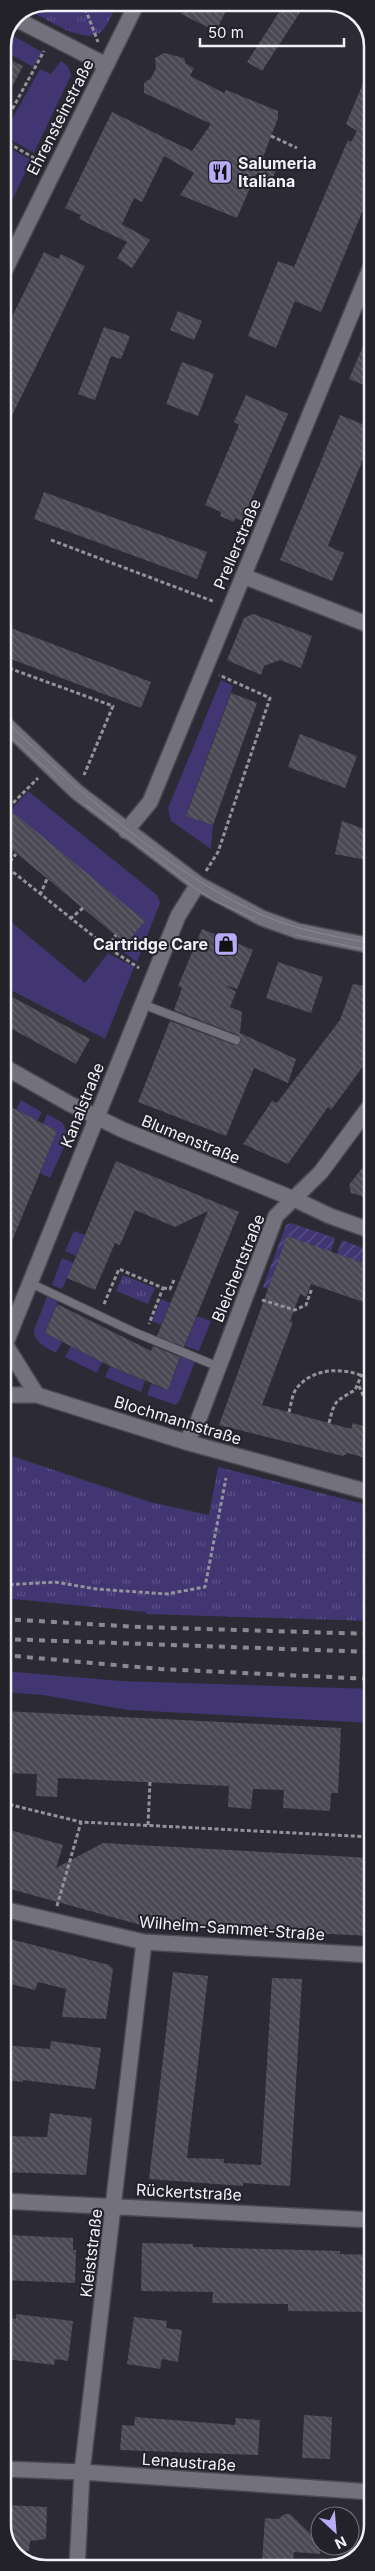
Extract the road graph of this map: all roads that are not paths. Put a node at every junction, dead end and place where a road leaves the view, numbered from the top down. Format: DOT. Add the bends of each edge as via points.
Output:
graph roads {
  1 [pos="133,11"];
  2 [pos="22,22"];
  3 [pos="106,65"];
  4 [pos="11,255"];
  5 [pos="363,286"];
  6 [pos="243,576"];
  7 [pos="363,623"];
  8 [pos="11,730"];
  9 [pos="126,832"];
  10 [pos="198,884"];
  11 [pos="363,944"];
  12 [pos="142,1004"];
  13 [pos="236,1040"];
  14 [pos="11,1071"];
  15 [pos="363,1115"];
  16 [pos="96,1117"];
  17 [pos="294,1198"];
  18 [pos="363,1228"];
  19 [pos="30,1283"];
  20 [pos="12,1327"];
  21 [pos="12,1356"];
  22 [pos="219,1367"];
  23 [pos="12,1395"];
  24 [pos="37,1395"];
  25 [pos="186,1442"];
  26 [pos="364,1491"];
  27 [pos="12,1911"];
  28 [pos="144,1942"];
  29 [pos="364,1954"];
  30 [pos="12,2201"];
  31 [pos="114,2206"];
  32 [pos="364,2220"];
  33 [pos="12,2469"];
  34 [pos="82,2472"];
  35 [pos="364,2491"];
  36 [pos="77,2560"];
  1 -- 3 [label="street, Ehrensteinstraße"];
  2 -- 3 [label="street"];
  3 -- 4 [label="street, Ehrensteinstraße"];
  5 -- 6 [label="street, Prellerstraße"];
  6 -- 7 [label="street"];
  6 -- 9 [label="street, Prellerstraße" via="150,802"];
  8 -- 9 [label="street" via="77,792"];
  9 -- 10 [label="street"];
  10 -- 11 [label="street" via="262,918 298,931"];
  10 -- 12 [label="street, Kanalstraße" via="178,916"];
  12 -- 13 [label="lane"];
  12 -- 16 [label="street, Kanalstraße"];
  14 -- 16 [label="street, Blumenstraße"];
  15 -- 17 [label="street, Bleichertstraße" via="321,1172"];
  16 -- 17 [label="street, Blumenstraße"];
  16 -- 19 [label="street, Kanalstraße"];
  17 -- 18 [label="street, Blumenstraße"];
  17 -- 22 [label="street, Bleichertstraße" via="276,1216"];
  19 -- 20 [label="street, Kanalstraße"];
  19 -- 22 [label="lane" via="145,1337"];
  21 -- 24 [label="street"];
  22 -- 25 [label="street, Bleichertstraße" via="198,1421"];
  23 -- 24 [label="street, Blochmannstraße"];
  24 -- 25 [label="street, Blochmannstraße"];
  25 -- 26 [label="street, Blochmannstraße"];
  27 -- 28 [label="street, Wilhelm-Sammet-Straße"];
  28 -- 29 [label="street, Wilhelm-Sammet-Straße"];
  28 -- 31 [label="street, Kleiststraße"];
  30 -- 31 [label="street, Rückertstraße"];
  31 -- 32 [label="street, Rückertstraße"];
  31 -- 34 [label="street, Kleiststraße"];
  33 -- 34 [label="street, Lenaustraße"];
  34 -- 35 [label="street, Lenaustraße"];
  34 -- 36 [label="street, Kleiststraße"];
}
